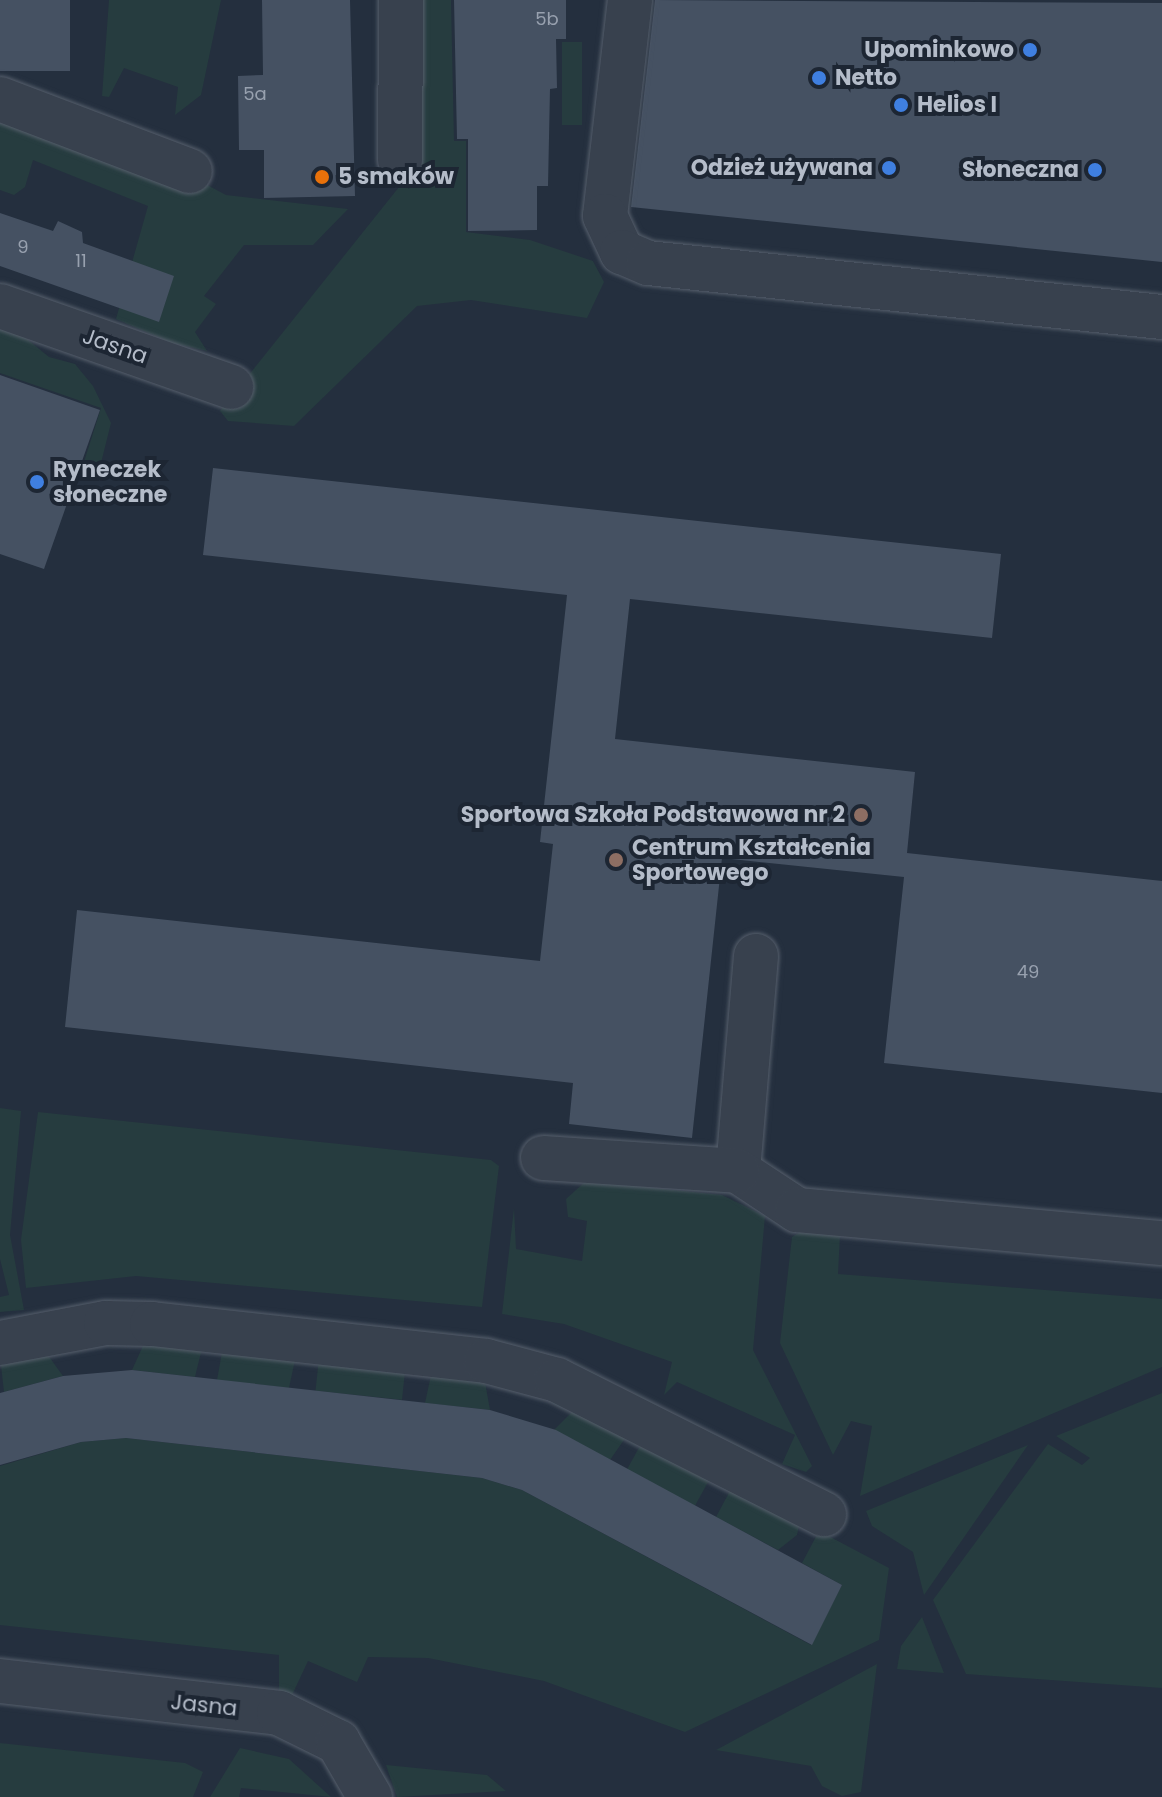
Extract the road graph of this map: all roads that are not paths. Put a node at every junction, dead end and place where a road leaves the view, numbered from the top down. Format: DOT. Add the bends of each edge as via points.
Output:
graph roads {
  1 [pos="401,0"];
  2 [pos="630,0"];
  3 [pos="0,99"];
  4 [pos="400,160"];
  5 [pos="190,171"];
  6 [pos="0,306"];
  7 [pos="1162,317"];
  8 [pos="231,387"];
  9 [pos="756,956"];
  10 [pos="543,1158"];
  11 [pos="738,1171"];
  12 [pos="1162,1243"];
  13 [pos="0,1343"];
  14 [pos="824,1514"];
  15 [pos="0,1681"];
  16 [pos="370,1797"];
  1 -- 4 [label="street"];
  2 -- 7 [label="street" via="605,216 622,252 648,263"];
  3 -- 5 [label="street"];
  6 -- 8 [label="street, Jasna"];
  9 -- 11 [label="street"];
  10 -- 11 [label="street"];
  11 -- 12 [label="street" via="797,1210"];
  13 -- 14 [label="street" via="106,1323 152,1324 486,1361 557,1380"];
  15 -- 16 [label="street, Jasna" via="279,1713 338,1742"];
}
